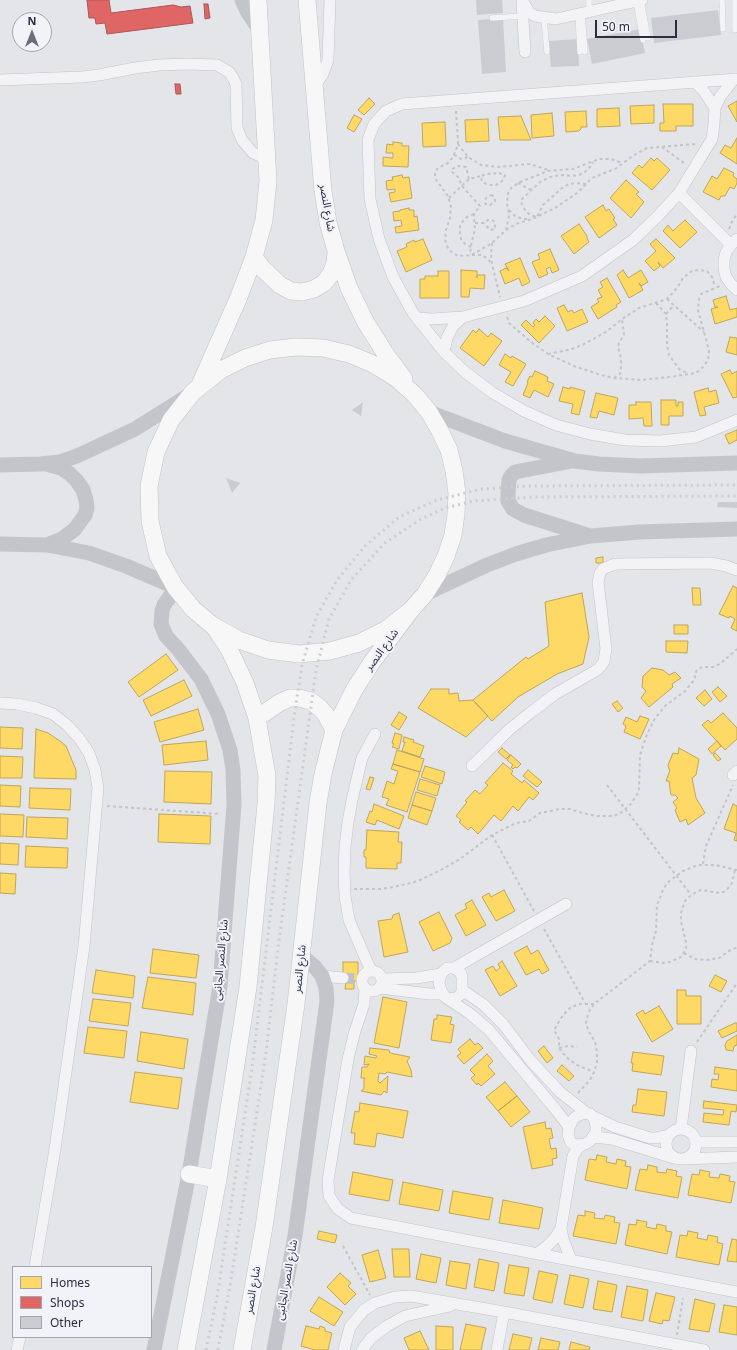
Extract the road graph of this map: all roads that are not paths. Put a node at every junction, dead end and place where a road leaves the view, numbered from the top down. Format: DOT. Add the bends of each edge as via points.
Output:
graph roads {
  1 [pos="242,0"];
  2 [pos="258,0"];
  3 [pos="307,0"];
  4 [pos="330,0"];
  5 [pos="589,0"];
  6 [pos="722,0"];
  7 [pos="735,0"];
  8 [pos="522,1"];
  9 [pos="635,1"];
  10 [pos="583,13"];
  11 [pos="523,16"];
  12 [pos="492,18"];
  13 [pos="544,19"];
  14 [pos="723,28"];
  15 [pos="734,30"];
  16 [pos="261,32"];
  17 [pos="645,39"];
  18 [pos="525,52"];
  19 [pos="547,52"];
  20 [pos="582,52"];
  21 [pos="735,79"];
  22 [pos="0,80"];
  23 [pos="695,82"];
  24 [pos="315,86"];
  25 [pos="715,108"];
  26 [pos="267,159"];
  27 [pos="679,193"];
  28 [pos="734,242"];
  29 [pos="336,252"];
  30 [pos="254,257"];
  31 [pos="734,287"];
  32 [pos="463,317"];
  33 [pos="417,318"];
  34 [pos="444,352"];
  35 [pos="196,389"];
  36 [pos="415,395"];
  37 [pos="429,412"];
  38 [pos="737,420"];
  39 [pos="575,461"];
  40 [pos="737,463"];
  41 [pos="40,464"];
  42 [pos="0,465"];
  43 [pos="721,529"];
  44 [pos="737,529"];
  45 [pos="590,536"];
  46 [pos="737,536"];
  47 [pos="0,544"];
  48 [pos="47,545"];
  49 [pos="737,570"];
  50 [pos="176,589"];
  51 [pos="425,594"];
  52 [pos="411,610"];
  53 [pos="212,625"];
  54 [pos="0,703"];
  55 [pos="257,718"];
  56 [pos="334,730"];
  57 [pos="375,734"];
  58 [pos="472,766"];
  59 [pos="566,904"];
  60 [pos="302,956"];
  61 [pos="454,968"];
  62 [pos="371,971"];
  63 [pos="441,974"];
  64 [pos="322,976"];
  65 [pos="343,978"];
  66 [pos="361,982"];
  67 [pos="397,984"];
  68 [pos="379,986"];
  69 [pos="462,990"];
  70 [pos="446,996"];
  71 [pos="364,1004"];
  72 [pos="691,1052"];
  73 [pos="590,1115"];
  74 [pos="681,1129"];
  75 [pos="569,1131"];
  76 [pos="669,1135"];
  77 [pos="593,1137"];
  78 [pos="696,1142"];
  79 [pos="737,1142"];
  80 [pos="582,1145"];
  81 [pos="737,1157"];
  82 [pos="679,1159"];
  83 [pos="572,1162"];
  84 [pos="189,1174"];
  85 [pos="218,1180"];
  86 [pos="561,1228"];
  87 [pos="538,1253"];
  88 [pos="571,1260"];
  89 [pos="35,1266"];
  90 [pos="737,1292"];
  91 [pos="459,1305"];
  92 [pos="504,1312"];
  93 [pos="20,1338"];
  94 [pos="675,1346"];
  95 [pos="17,1350"];
  96 [pos="154,1350"];
  97 [pos="186,1350"];
  98 [pos="242,1350"];
  99 [pos="274,1350"];
  100 [pos="344,1350"];
  101 [pos="362,1350"];
  102 [pos="497,1350"];
  103 [pos="704,1350"];
  1 -- 16 [label="street"];
  2 -- 16 [label="main road"];
  3 -- 24 [label="main road, شارع النصر"];
  4 -- 24 [label="street" via="328,60"];
  5 -- 10 [label="lane"];
  6 -- 14 [label="lane"];
  7 -- 15 [label="lane"];
  8 -- 11 [label="street"];
  8 -- 13 [label="street" via="529,12"];
  9 -- 10 [label="street"];
  9 -- 17 [label="lane"];
  10 -- 13 [label="street"];
  10 -- 20 [label="lane"];
  11 -- 12 [label="lane"];
  11 -- 18 [label="street"];
  13 -- 19 [label="lane"];
  16 -- 26 [label="main road"];
  21 -- 23 [label="street"];
  21 -- 25 [label="street" via="720,97"];
  22 -- 26 [label="street" via="82,77 159,65 217,66 229,72 234,78 237,128 242,140 253,153"];
  23 -- 25 [label="street"];
  23 -- 33 [label="street" via="402,104 386,111 374,124 368,140 370,199 379,239 393,277"];
  24 -- 29 [label="main road, شارع النصر" via="323,191"];
  25 -- 27 [label="street" via="712,139"];
  26 -- 30 [label="main road" via="268,181 264,220"];
  27 -- 28 [label="street"];
  27 -- 32 [label="street" via="633,240 582,276 524,301"];
  28 -- 31 [label="street" via="726,252 724,260 726,277"];
  29 -- 30 [label="main road" via="331,274 324,283 314,290 302,292 290,291 280,286"];
  29 -- 36 [label="main road, شارع النصر" via="349,288 366,323"];
  30 -- 35 [label="main road" via="238,299"];
  32 -- 33 [label="street"];
  32 -- 34 [label="street" via="453,326"];
  33 -- 34 [label="street"];
  34 -- 38 [label="street" via="493,393 524,411 556,425 590,434 625,440 660,441 696,437"];
  35 -- 36 [label="main road" via="221,370 245,358 270,350 310,347 349,354 373,364 396,378"];
  35 -- 41 [label="street" via="135,429 106,443 59,462"];
  35 -- 50 [label="main road" via="171,420 156,452 149,486 150,521 158,556"];
  36 -- 37 [label="main road"];
  37 -- 39 [label="street" via="505,441"];
  37 -- 51 [label="main road" via="449,450 457,493 451,542 437,575"];
  39 -- 40 [label="street" via="640,466"];
  39 -- 45 [label="street" via="515,472 509,480 508,501 513,509 524,515"];
  41 -- 42 [label="street"];
  41 -- 48 [label="street" via="61,468 70,474 83,490 87,508 75,529 62,539"];
  43 -- 44 [label="street"];
  43 -- 45 [label="street"];
  43 -- 46 [label="street"];
  45 -- 51 [label="street" via="516,554"];
  47 -- 48 [label="street"];
  48 -- 50 [label="street" via="89,554 126,566"];
  49 -- 58 [label="street" via="710,563 617,564 603,569 598,582 606,649 601,666 555,694 530,713"];
  50 -- 53 [label="main road"];
  50 -- 84 [label="street, شارع النصر الجانبى" via="164,605 161,624 166,636 201,679 218,714 225,732 233,770 234,805 220,986"];
  51 -- 52 [label="main road"];
  52 -- 53 [label="main road" via="387,629 359,643 330,652 299,654 268,650 239,640"];
  52 -- 56 [label="main road, شارع النصر" via="354,690"];
  53 -- 55 [label="main road" via="229,649 245,683"];
  54 -- 89 [label="street" via="36,708 53,714 67,725 89,753 98,788 84,946"];
  55 -- 56 [label="main road" via="279,703 290,698 299,698 311,701 320,708"];
  55 -- 85 [label="main road" via="267,776 266,804 248,987"];
  56 -- 60 [label="main road, شارع النصر" via="318,803"];
  57 -- 62 [label="street" via="362,758 345,847 345,888 349,920"];
  59 -- 61 [label="street"];
  60 -- 64 [label="street, شارع النصر الجانبى" via="315,966"];
  60 -- 98 [label="main road, شارع النصر" via="265,1219"];
  61 -- 63 [label="street" via="447,968"];
  61 -- 69 [label="street" via="462,976"];
  62 -- 66 [label="street" via="365,973"];
  62 -- 68 [label="street" via="376,972"];
  63 -- 67 [label="street"];
  63 -- 70 [label="street" via="440,990"];
  64 -- 65 [label="street"];
  64 -- 99 [label="street, شارع النصر الجانبى" via="327,1002 295,1236"];
  66 -- 68 [label="street" via="368,991"];
  66 -- 71 [label="street"];
  67 -- 68 [label="street"];
  67 -- 70 [label="street" via="429,994"];
  68 -- 71 [label="street"];
  69 -- 70 [label="street" via="456,998"];
  69 -- 73 [label="street" via="484,1005 560,1092"];
  70 -- 75 [label="street" via="489,1030 556,1110"];
  71 -- 87 [label="street" via="348,1059 328,1180 329,1196 333,1203 351,1218"];
  72 -- 74 [label="street"];
  73 -- 75 [label="street" via="579,1115 574,1118"];
  73 -- 76 [label="street" via="650,1138"];
  73 -- 77 [label="street" via="596,1126"];
  74 -- 76 [label="street"];
  74 -- 78 [label="street" via="692,1134"];
  75 -- 80 [label="street" via="573,1144"];
  75 -- 83 [label="street" via="567,1148"];
  76 -- 82 [label="street" via="665,1144 666,1149 672,1157"];
  77 -- 80 [label="street"];
  77 -- 82 [label="street" via="612,1139"];
  78 -- 79 [label="street"];
  78 -- 82 [label="street" via="691,1156"];
  80 -- 83 [label="street" via="575,1152"];
  81 -- 82 [label="street"];
  83 -- 86 [label="street"];
  84 -- 85 [label="main road"];
  84 -- 96 [label="street, شارع النصر الجانبى"];
  85 -- 97 [label="main road"];
  86 -- 87 [label="street" via="555,1238"];
  86 -- 88 [label="street"];
  87 -- 88 [label="street"];
  88 -- 90 [label="street"];
  91 -- 92 [label="street"];
  91 -- 100 [label="street" via="411,1296 395,1297 375,1303 364,1310 350,1327"];
  91 -- 101 [label="street" via="405,1316 371,1338"];
  92 -- 94 [label="street"];
  92 -- 102 [label="street"];
  93 -- 95 [label="street"];
  94 -- 103 [label="street"];
}
